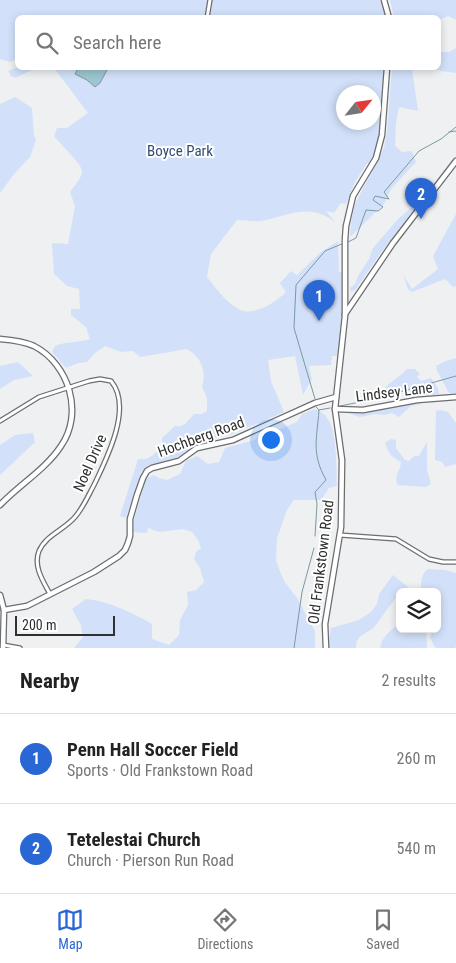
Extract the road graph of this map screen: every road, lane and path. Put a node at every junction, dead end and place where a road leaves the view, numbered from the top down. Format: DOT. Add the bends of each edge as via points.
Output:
graph roads {
  1 [pos="210,0"];
  2 [pos="384,0"];
  3 [pos="208,15"];
  4 [pos="388,15"];
  5 [pos="387,70"];
  6 [pos="456,162"];
  7 [pos="344,316"];
  8 [pos="0,340"];
  9 [pos="69,388"];
  10 [pos="336,396"];
  11 [pos="456,397"];
  12 [pos="335,410"];
  13 [pos="0,421"];
  14 [pos="0,505"];
  15 [pos="340,535"];
  16 [pos="456,562"];
  17 [pos="50,594"];
  18 [pos="0,595"];
  19 [pos="4,610"];
  20 [pos="3,647"];
  21 [pos="20,648"];
  22 [pos="326,648"];
  1 -- 3 [label="street"];
  2 -- 4 [label="street"];
  5 -- 7 [label="street, Old Frankstown Road" via="382,135 376,158 353,196 346,226"];
  6 -- 7 [label="street" via="393,243"];
  7 -- 10 [label="street, Old Frankstown Road"];
  8 -- 9 [label="street" via="26,343 46,354 56,363"];
  9 -- 13 [label="street, Noel Drive" via="30,402"];
  9 -- 14 [label="street" via="71,421 62,445"];
  9 -- 17 [label="street, Noel Drive" via="100,379 111,381 118,392 117,427 106,459 80,511 46,540 39,551 37,564"];
  10 -- 12 [label="street, Old Frankstown Road"];
  10 -- 17 [label="street, Hochberg Road" via="234,440 197,448 179,460 152,468 143,478 137,495 125,550 94,572"];
  11 -- 12 [label="street, Lindsey Lane" via="416,400 363,410"];
  12 -- 15 [label="street, Old Frankstown Road" via="342,460"];
  15 -- 16 [label="street" via="396,539 430,559"];
  15 -- 22 [label="street, Old Frankstown Road" via="326,624"];
  17 -- 19 [label="street, Hochberg Road" via="27,606"];
  18 -- 19 [label="street"];
  19 -- 20 [label="street"];
  20 -- 21 [label="street"];
}
